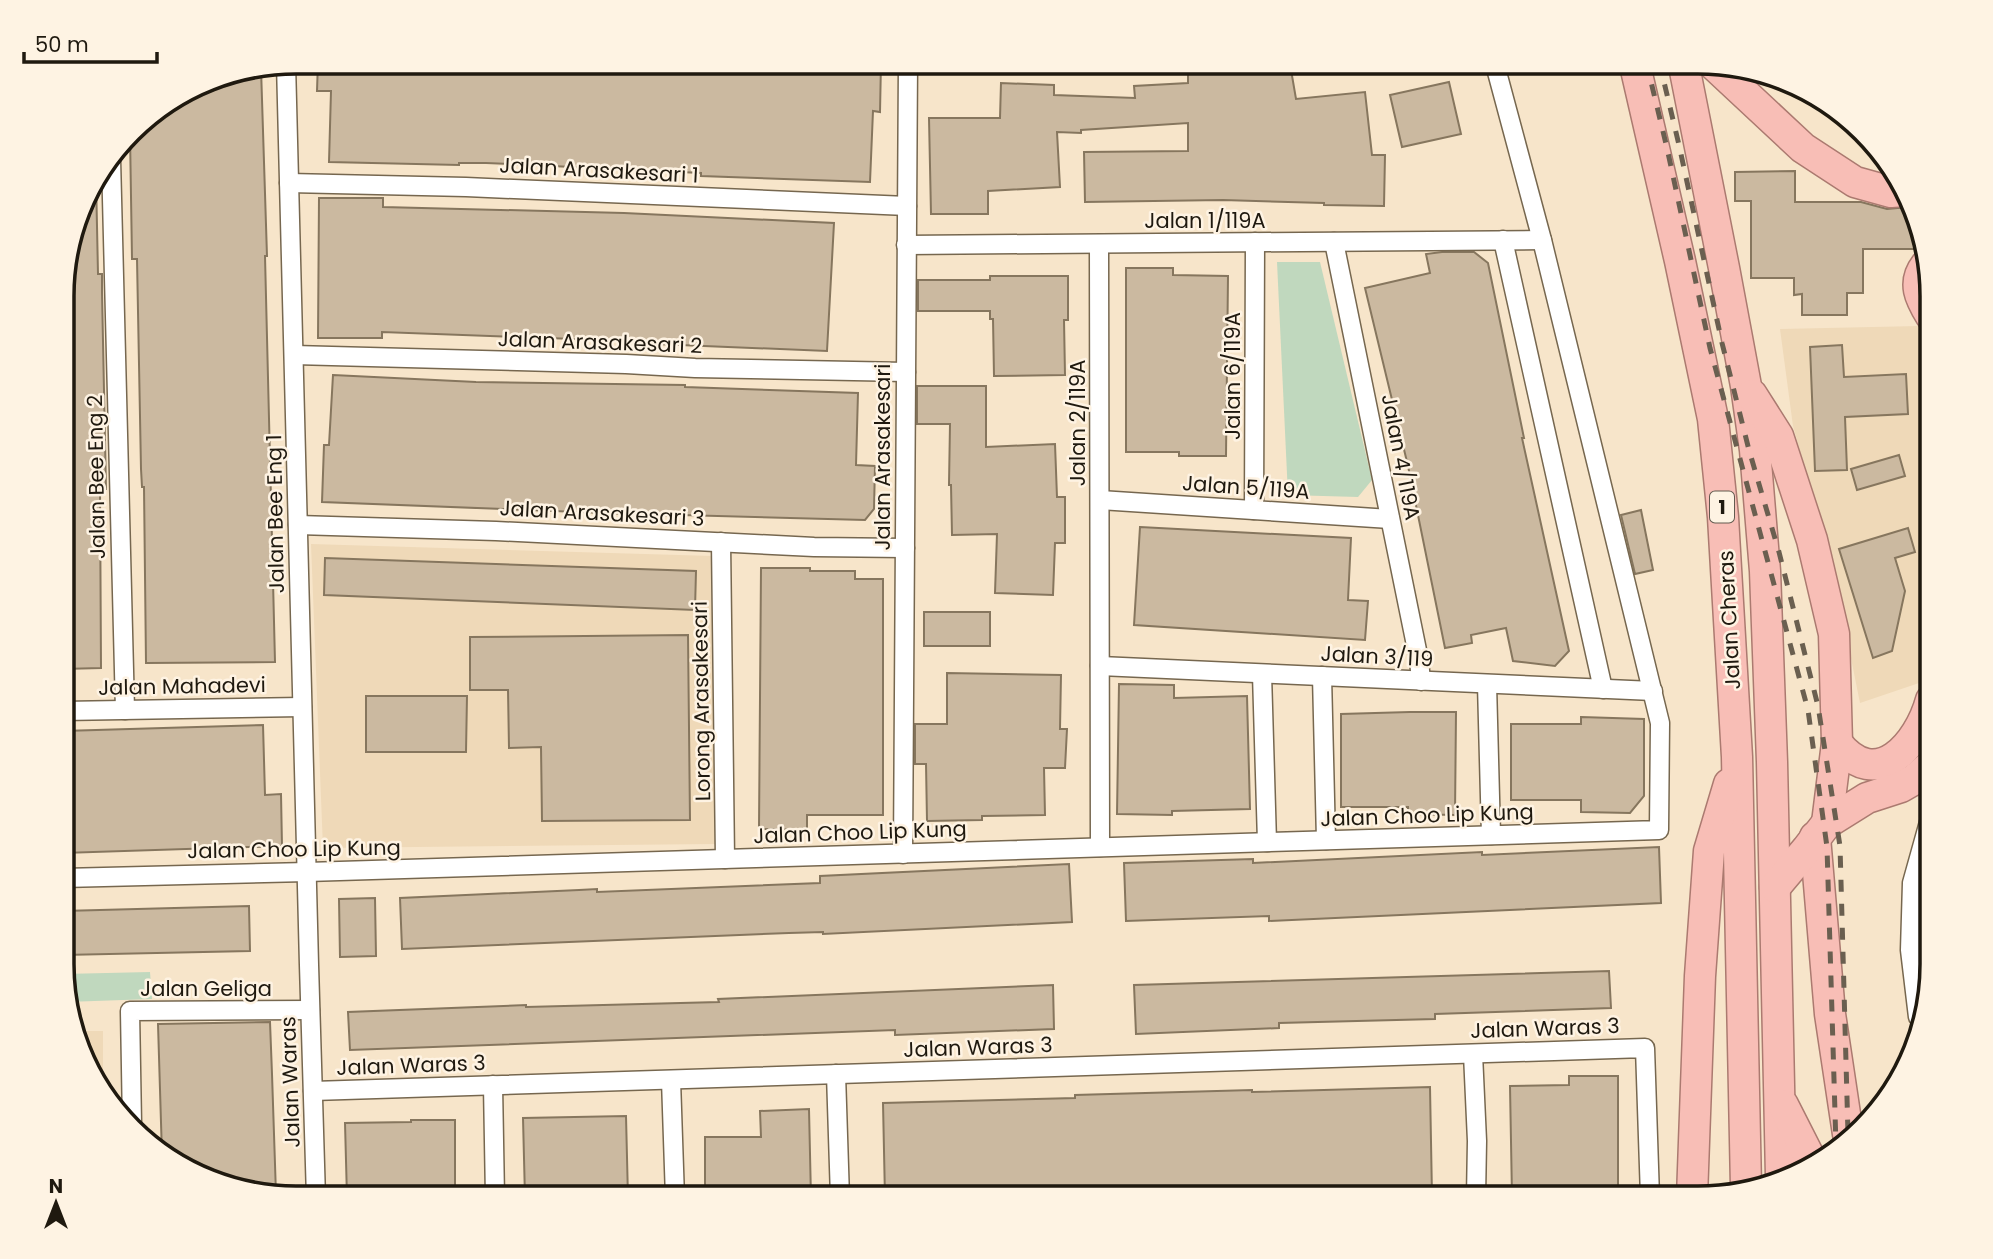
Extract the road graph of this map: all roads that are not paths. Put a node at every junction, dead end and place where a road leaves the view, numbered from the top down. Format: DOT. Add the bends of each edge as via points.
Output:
graph roads {
  1 [pos="286,74"];
  2 [pos="908,74"];
  3 [pos="1497,74"];
  4 [pos="1626,74"];
  5 [pos="1637,74"];
  6 [pos="1686,74"];
  7 [pos="1700,74"];
  8 [pos="1726,76"];
  9 [pos="1648,124"];
  10 [pos="1696,125"];
  11 [pos="111,172"];
  12 [pos="289,183"];
  13 [pos="1893,192"];
  14 [pos="907,206"];
  15 [pos="1503,240"];
  16 [pos="1542,240"];
  17 [pos="1255,242"];
  18 [pos="1334,242"];
  19 [pos="1099,244"];
  20 [pos="906,245"];
  21 [pos="294,355"];
  22 [pos="906,372"];
  23 [pos="1746,386"];
  24 [pos="1100,500"];
  25 [pos="1254,510"];
  26 [pos="1390,519"];
  27 [pos="298,525"];
  28 [pos="721,542"];
  29 [pos="905,548"];
  30 [pos="1100,666"];
  31 [pos="1262,674"];
  32 [pos="1322,676"];
  33 [pos="1421,681"];
  34 [pos="1487,684"];
  35 [pos="1604,689"];
  36 [pos="1653,691"];
  37 [pos="302,707"];
  38 [pos="125,710"];
  39 [pos="73,711"];
  40 [pos="1919,730"];
  41 [pos="1837,743"];
  42 [pos="1737,757"];
  43 [pos="1919,776"];
  44 [pos="1821,830"];
  45 [pos="1491,835"];
  46 [pos="1326,840"];
  47 [pos="1267,842"];
  48 [pos="1100,847"];
  49 [pos="903,854"];
  50 [pos="1919,858"];
  51 [pos="725,859"];
  52 [pos="306,873"];
  53 [pos="73,878"];
  54 [pos="1774,887"];
  55 [pos="1822,925"];
  56 [pos="309,965"];
  57 [pos="1916,1000"];
  58 [pos="310,1010"];
  59 [pos="1473,1054"];
  60 [pos="836,1074"];
  61 [pos="670,1080"];
  62 [pos="493,1085"];
  63 [pos="313,1091"];
  64 [pos="1780,1098"];
  65 [pos="132,1112"];
  66 [pos="1848,1126"];
  67 [pos="1809,1156"];
  68 [pos="1781,1169"];
  69 [pos="1746,1180"];
  70 [pos="1476,1185"];
  71 [pos="1650,1185"];
  72 [pos="1692,1185"];
  73 [pos="317,1186"];
  74 [pos="495,1186"];
  75 [pos="674,1186"];
  76 [pos="841,1186"];
  1 -- 12 [label="street, Jalan Bee Eng 1"];
  2 -- 14 [label="street, Jalan Arasakesari"];
  3 -- 16 [label="street"];
  4 -- 9 [label="highway"];
  5 -- 9 [label="highway, Jalan Cheras / 1"];
  6 -- 10 [label="highway, Jalan Cheras / 1"];
  7 -- 10 [label="highway"];
  8 -- 13 [label="highway" via="1803,148 1855,182"];
  9 -- 42 [label="highway, Jalan Cheras / 1" via="1713,419"];
  10 -- 23 [label="highway, Jalan Cheras / 1"];
  11 -- 38 [label="street, Jalan Bee Eng 2"];
  12 -- 14 [label="street, Jalan Arasakesari 1"];
  12 -- 21 [label="street, Jalan Bee Eng 1"];
  14 -- 20 [label="street, Jalan Arasakesari"];
  15 -- 16 [label="street, Jalan 1/119A"];
  15 -- 18 [label="street, Jalan 1/119A"];
  15 -- 35 [label="street"];
  16 -- 36 [label="street"];
  17 -- 18 [label="street, Jalan 1/119A"];
  17 -- 19 [label="street, Jalan 1/119A"];
  17 -- 25 [label="street, Jalan 6/119A"];
  18 -- 26 [label="street, Jalan 4/119A"];
  19 -- 20 [label="street, Jalan 1/119A"];
  19 -- 24 [label="street, Jalan 2/119A"];
  20 -- 22 [label="street, Jalan Arasakesari"];
  21 -- 22 [label="street, Jalan Arasakesari 2"];
  21 -- 27 [label="street, Jalan Bee Eng 1"];
  22 -- 29 [label="street, Jalan Arasakesari"];
  23 -- 41 [label="highway" via="1778,436 1812,540 1834,634"];
  23 -- 54 [label="highway, Jalan Cheras / 1" via="1765,571"];
  24 -- 25 [label="street, Jalan 5/119A"];
  24 -- 30 [label="street, Jalan 2/119A"];
  25 -- 26 [label="street, Jalan 5/119A"];
  26 -- 33 [label="street, Jalan 4/119A"];
  27 -- 28 [label="street, Jalan Arasakesari 3"];
  27 -- 37 [label="street, Jalan Bee Eng 1"];
  28 -- 29 [label="street, Jalan Arasakesari 3"];
  28 -- 51 [label="street, Lorong Arasakesari"];
  29 -- 49 [label="street, Jalan Arasakesari"];
  30 -- 31 [label="street, Jalan 3/119"];
  30 -- 48 [label="street, Jalan 2/119A"];
  31 -- 32 [label="street, Jalan 3/119"];
  31 -- 47 [label="street"];
  32 -- 33 [label="street, Jalan 3/119"];
  32 -- 46 [label="street"];
  33 -- 34 [label="street, Jalan 3/119"];
  34 -- 35 [label="street, Jalan 3/119"];
  34 -- 45 [label="street"];
  35 -- 36 [label="street, Jalan 3/119"];
  36 -- 45 [label="street, Jalan Choo Lip Kung" via="1660,723 1659,830"];
  37 -- 38 [label="street, Jalan Mahadevi"];
  37 -- 52 [label="street, Jalan Bee Eng 1"];
  38 -- 39 [label="street, Jalan Mahadevi"];
  40 -- 41 [label="highway" via="1889,761 1875,765 1859,763"];
  41 -- 44 [label="highway"];
  42 -- 69 [label="highway, Jalan Cheras / 1"];
  42 -- 72 [label="highway" via="1709,851"];
  43 -- 44 [label="highway" via="1867,798"];
  44 -- 54 [label="highway"];
  44 -- 55 [label="highway"];
  45 -- 46 [label="street, Jalan Choo Lip Kung"];
  46 -- 47 [label="street, Jalan Choo Lip Kung"];
  47 -- 48 [label="street, Jalan Choo Lip Kung"];
  48 -- 49 [label="street, Jalan Choo Lip Kung"];
  49 -- 51 [label="street, Jalan Choo Lip Kung"];
  50 -- 57 [label="street" via="1912,883 1910,950"];
  51 -- 52 [label="street, Jalan Choo Lip Kung"];
  52 -- 53 [label="street, Jalan Choo Lip Kung"];
  52 -- 56 [label="street, Jalan Bee Eng 1"];
  54 -- 55 [label="highway"];
  54 -- 64 [label="highway, Jalan Cheras / 1"];
  55 -- 66 [label="highway"];
  56 -- 58 [label="street, Jalan Waras"];
  58 -- 63 [label="street, Jalan Waras"];
  58 -- 65 [label="street, Jalan Geliga" via="130,1010"];
  59 -- 60 [label="street, Jalan Waras 3"];
  59 -- 70 [label="street"];
  59 -- 71 [label="street, Jalan Waras 3" via="1645,1048"];
  60 -- 61 [label="street, Jalan Waras 3"];
  60 -- 76 [label="street"];
  61 -- 62 [label="street, Jalan Waras 3"];
  61 -- 75 [label="street"];
  62 -- 63 [label="street, Jalan Waras 3"];
  62 -- 74 [label="street"];
  63 -- 73 [label="street, Jalan Waras"];
  64 -- 67 [label="highway"];
  64 -- 68 [label="highway, Jalan Cheras / 1"];
}
